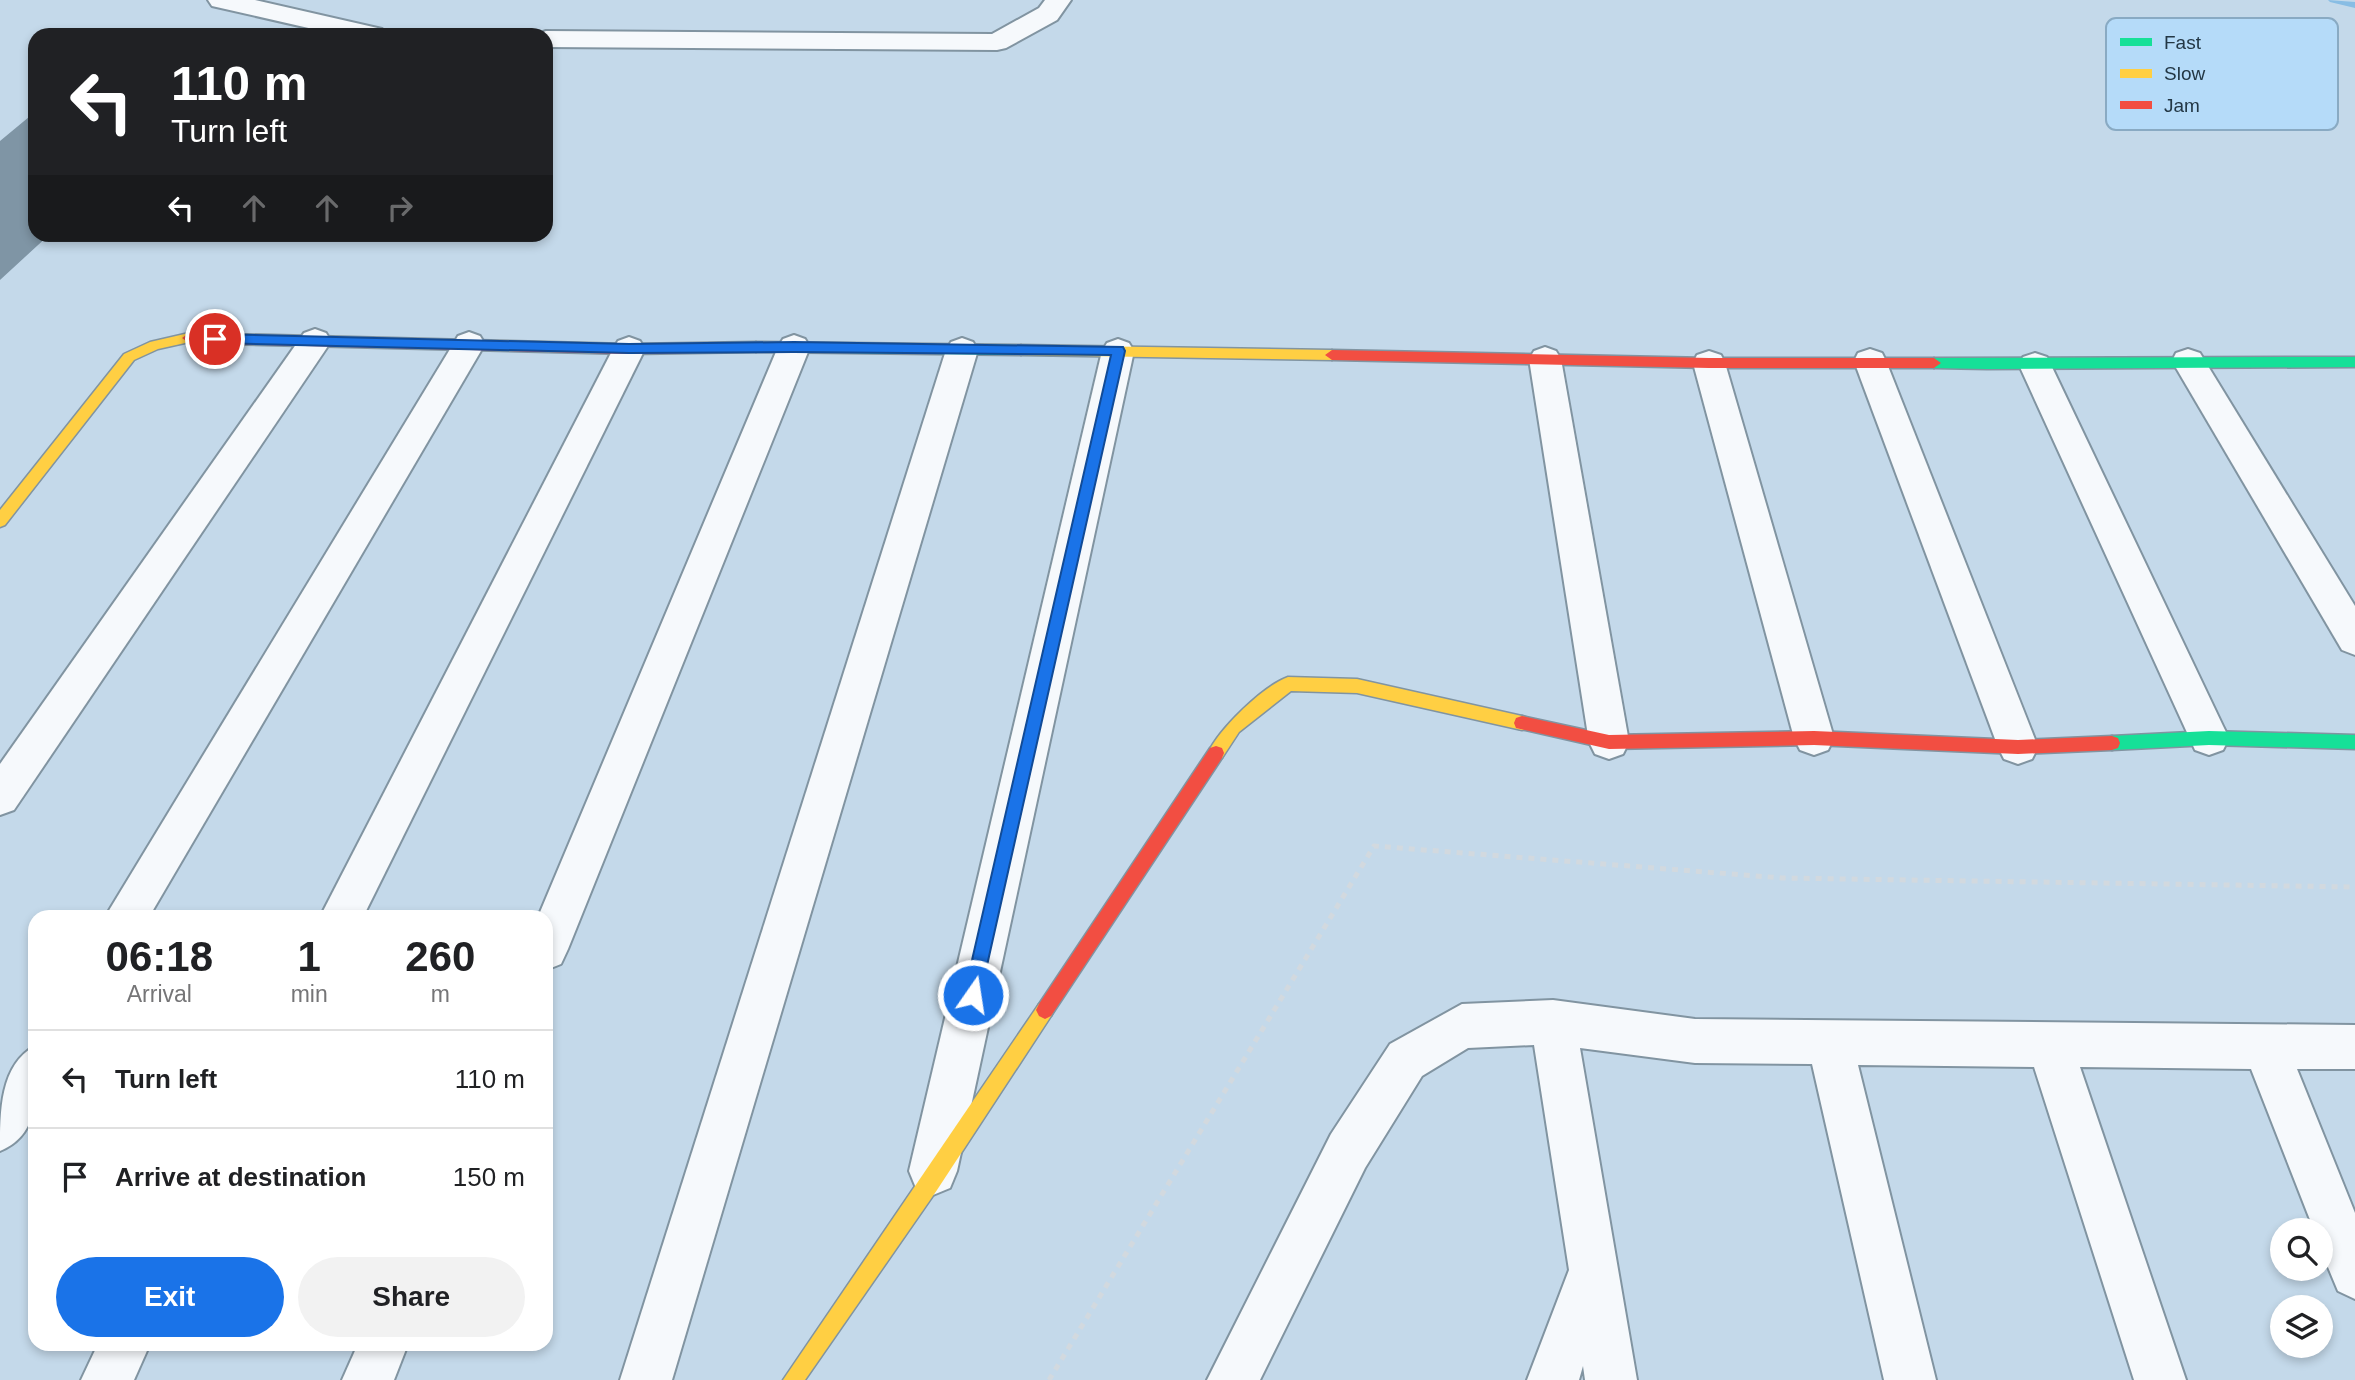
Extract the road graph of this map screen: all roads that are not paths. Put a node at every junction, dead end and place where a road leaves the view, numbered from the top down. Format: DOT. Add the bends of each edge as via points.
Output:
graph roads {
  1 [pos="220,0"];
  2 [pos="1058,0"];
  3 [pos="342,28"];
  4 [pos="553,39"];
  5 [pos="315,341"];
  6 [pos="469,344"];
  7 [pos="794,347"];
  8 [pos="629,349"];
  9 [pos="962,350"];
  10 [pos="1118,351"];
  11 [pos="1545,359"];
  12 [pos="2188,360"];
  13 [pos="1870,361"];
  14 [pos="2355,362"];
  15 [pos="1709,363"];
  16 [pos="2035,365"];
  17 [pos="0,521"];
  18 [pos="2355,639"];
  19 [pos="1814,738"];
  20 [pos="2209,738"];
  21 [pos="2355,741"];
  22 [pos="1609,742"];
  23 [pos="2018,747"];
  24 [pos="0,797"];
  25 [pos="130,910"];
  26 [pos="345,910"];
  27 [pos="553,931"];
  28 [pos="1553,1022"];
  29 [pos="1830,1043"];
  30 [pos="2050,1045"];
  31 [pos="2264,1046"];
  32 [pos="2355,1047"];
  33 [pos="28,1081"];
  34 [pos="0,1128"];
  35 [pos="930,1183"];
  36 [pos="1593,1271"];
  37 [pos="2355,1274"];
  38 [pos="122,1351"];
  39 [pos="380,1351"];
  40 [pos="107,1380"];
  41 [pos="368,1380"];
  42 [pos="646,1380"];
  43 [pos="793,1380"];
  44 [pos="1233,1380"];
  45 [pos="1553,1380"];
  46 [pos="1611,1380"];
  47 [pos="1910,1380"];
  48 [pos="2160,1380"];
  1 -- 3 [label="street"];
  2 -- 4 [label="street" via="1048,14 997,42"];
  5 -- 6 [label="street"];
  5 -- 17 [label="street" via="190,338 155,345 129,357"];
  5 -- 24 [label="street"];
  6 -- 8 [label="street"];
  6 -- 25 [label="street"];
  7 -- 8 [label="street"];
  7 -- 9 [label="street"];
  7 -- 27 [label="street"];
  8 -- 26 [label="street"];
  9 -- 10 [label="street"];
  9 -- 42 [label="street"];
  10 -- 11 [label="street"];
  10 -- 35 [label="street"];
  11 -- 15 [label="street"];
  11 -- 22 [label="street"];
  12 -- 14 [label="street"];
  12 -- 16 [label="street"];
  12 -- 18 [label="street"];
  13 -- 15 [label="street"];
  13 -- 16 [label="street"];
  13 -- 23 [label="street"];
  15 -- 19 [label="street"];
  16 -- 20 [label="street"];
  19 -- 22 [label="street"];
  19 -- 23 [label="street"];
  20 -- 21 [label="street"];
  20 -- 23 [label="street"];
  22 -- 35 [label="street" via="1357,686 1288,684 1233,727"];
  28 -- 29 [label="street" via="1695,1041"];
  28 -- 36 [label="street"];
  28 -- 44 [label="street" via="1462,1026 1406,1059 1348,1151"];
  29 -- 30 [label="street"];
  29 -- 47 [label="street"];
  30 -- 31 [label="street"];
  30 -- 48 [label="street"];
  31 -- 32 [label="street"];
  31 -- 37 [label="street"];
  33 -- 34 [label="street"];
  35 -- 43 [label="street"];
  36 -- 45 [label="street"];
  36 -- 46 [label="street"];
  38 -- 40 [label="street"];
  39 -- 41 [label="street"];
}
